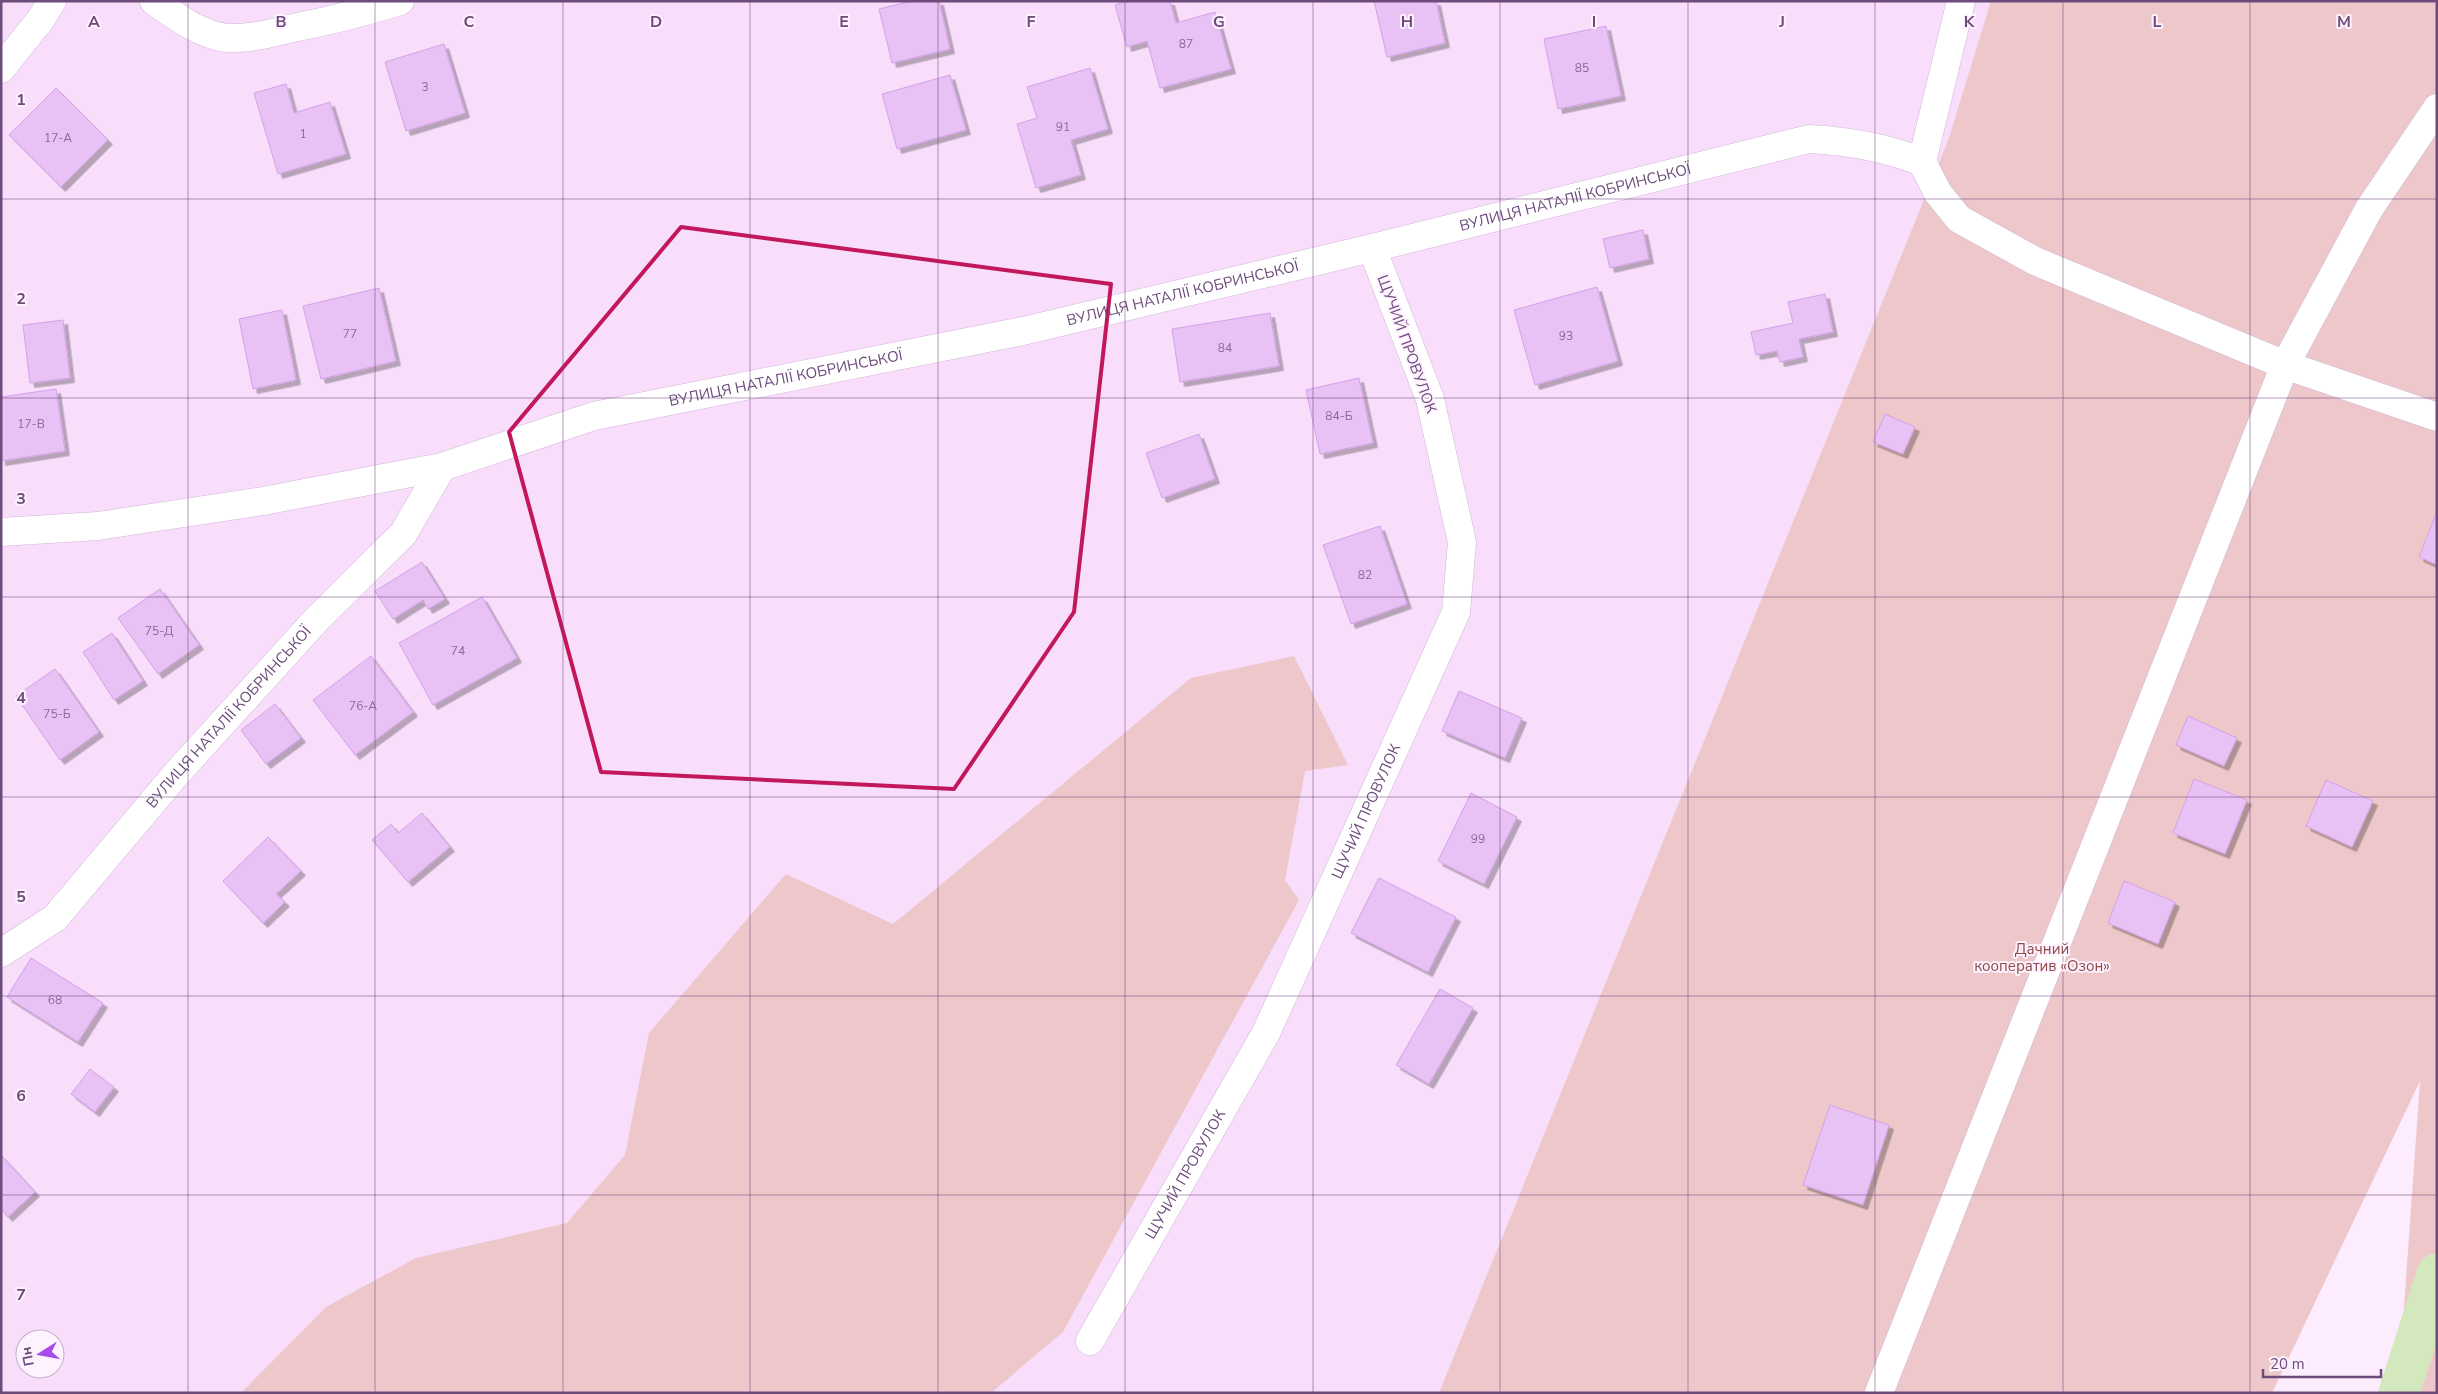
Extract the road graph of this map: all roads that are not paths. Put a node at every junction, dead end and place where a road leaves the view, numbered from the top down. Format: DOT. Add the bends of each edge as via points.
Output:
graph roads {
  1 [pos="52,1"];
  2 [pos="154,1"];
  3 [pos="400,1"];
  4 [pos="1961,1"];
  5 [pos="1,69"];
  6 [pos="2437,108"];
  7 [pos="1922,162"];
  8 [pos="1372,248"];
  9 [pos="2285,365"];
  10 [pos="2437,416"];
  11 [pos="442,467"];
  12 [pos="1,532"];
  13 [pos="1,953"];
  14 [pos="1090,1341"];
  15 [pos="1879,1393"];
  1 -- 5 [label="street"];
  2 -- 3 [label="street" via="184,21 208,33 228,38 259,36 350,16"];
  4 -- 7 [label="street"];
  6 -- 9 [label="street" via="2369,209"];
  7 -- 8 [label="street, ВУЛИЦЯ НАТАЛІЇ КОБРИНСЬКОЇ" via="1896,151 1848,141 1810,139"];
  7 -- 9 [label="street" via="1938,193 1959,219 2035,261"];
  8 -- 11 [label="street, ВУЛИЦЯ НАТАЛІЇ КОБРИНСЬКОЇ" via="1024,331 594,416"];
  8 -- 14 [label="street, ЩУЧИЙ ПРОВУЛОК" via="1432,409 1462,542 1456,612 1266,1033"];
  9 -- 10 [label="street"];
  9 -- 15 [label="street"];
  11 -- 12 [label="street, ВУЛИЦЯ НАТАЛІЇ КОБРИНСЬКОЇ" via="262,501 98,526"];
  11 -- 13 [label="street, ВУЛИЦЯ НАТАЛІЇ КОБРИНСЬКОЇ" via="403,534 290,648 178,772 55,918"];
}
